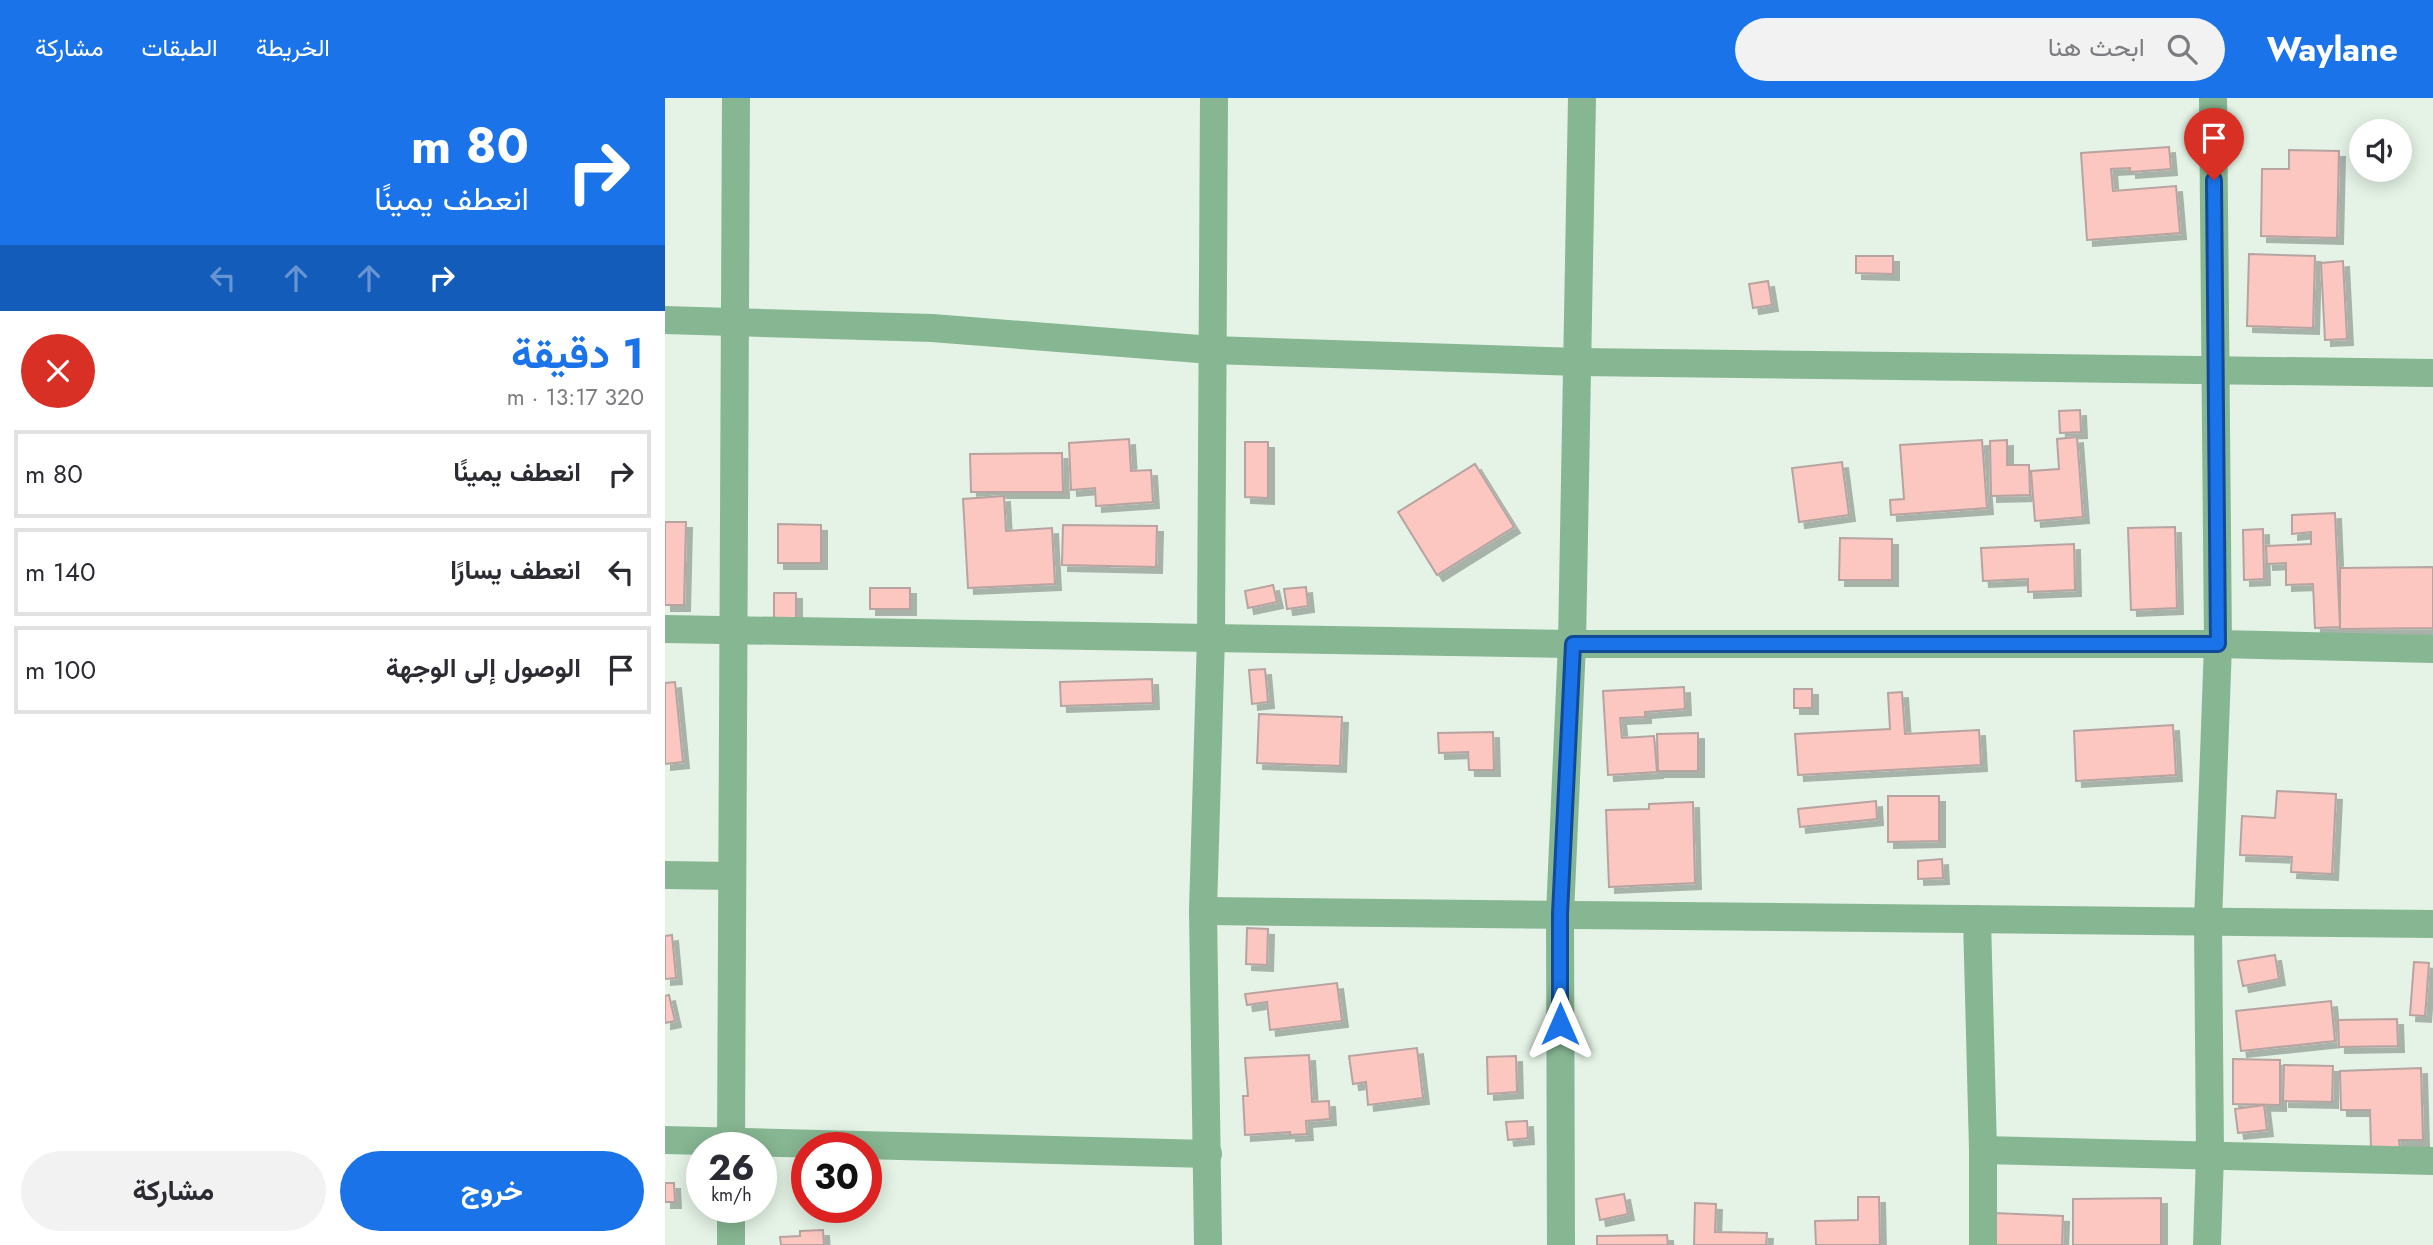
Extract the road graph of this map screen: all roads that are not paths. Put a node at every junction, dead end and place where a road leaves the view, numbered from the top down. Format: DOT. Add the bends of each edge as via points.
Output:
graph roads {
  1 [pos="736,98"];
  2 [pos="1214,98"];
  3 [pos="1581,98"];
  4 [pos="2213,98"];
  5 [pos="665,320"];
  6 [pos="734,322"];
  7 [pos="1212,350"];
  8 [pos="1578,362"];
  9 [pos="2215,370"];
  10 [pos="2433,373"];
  11 [pos="665,629"];
  12 [pos="733,630"];
  13 [pos="1211,637"];
  14 [pos="1573,644"];
  15 [pos="2218,644"];
  16 [pos="2433,649"];
  17 [pos="665,874"];
  18 [pos="732,876"];
  19 [pos="1203,911"];
  20 [pos="1560,914"];
  21 [pos="1977,919"];
  22 [pos="2208,922"];
  23 [pos="2433,924"];
  24 [pos="731,1132"];
  25 [pos="665,1140"];
  26 [pos="686,1142"];
  27 [pos="777,1146"];
  28 [pos="1983,1150"];
  29 [pos="1208,1154"];
  30 [pos="2210,1155"];
  31 [pos="2433,1161"];
  32 [pos="731,1223"];
  33 [pos="731,1245"];
  34 [pos="1207,1245"];
  35 [pos="1561,1245"];
  36 [pos="1983,1245"];
  37 [pos="2207,1245"];
  1 -- 6 [label="street"];
  2 -- 7 [label="street"];
  3 -- 8 [label="street"];
  4 -- 9 [label="street"];
  5 -- 6 [label="street"];
  6 -- 7 [label="street" via="932,328"];
  6 -- 12 [label="street"];
  7 -- 8 [label="street"];
  7 -- 13 [label="street"];
  8 -- 9 [label="street"];
  8 -- 14 [label="street"];
  9 -- 10 [label="street"];
  9 -- 15 [label="street"];
  11 -- 12 [label="street"];
  12 -- 13 [label="street"];
  12 -- 18 [label="street"];
  13 -- 14 [label="street"];
  13 -- 19 [label="street"];
  14 -- 15 [label="street"];
  14 -- 20 [label="street"];
  15 -- 16 [label="street"];
  15 -- 22 [label="street"];
  17 -- 18 [label="street"];
  18 -- 24 [label="street"];
  19 -- 20 [label="street"];
  19 -- 29 [label="street"];
  20 -- 21 [label="street"];
  20 -- 35 [label="street"];
  21 -- 22 [label="street"];
  21 -- 28 [label="street"];
  22 -- 23 [label="street"];
  22 -- 30 [label="street"];
  25 -- 26 [label="street"];
  27 -- 29 [label="street"];
  28 -- 30 [label="street"];
  28 -- 36 [label="street"];
  29 -- 34 [label="street"];
  30 -- 31 [label="street"];
  30 -- 37 [label="street"];
  32 -- 33 [label="street"];
}
